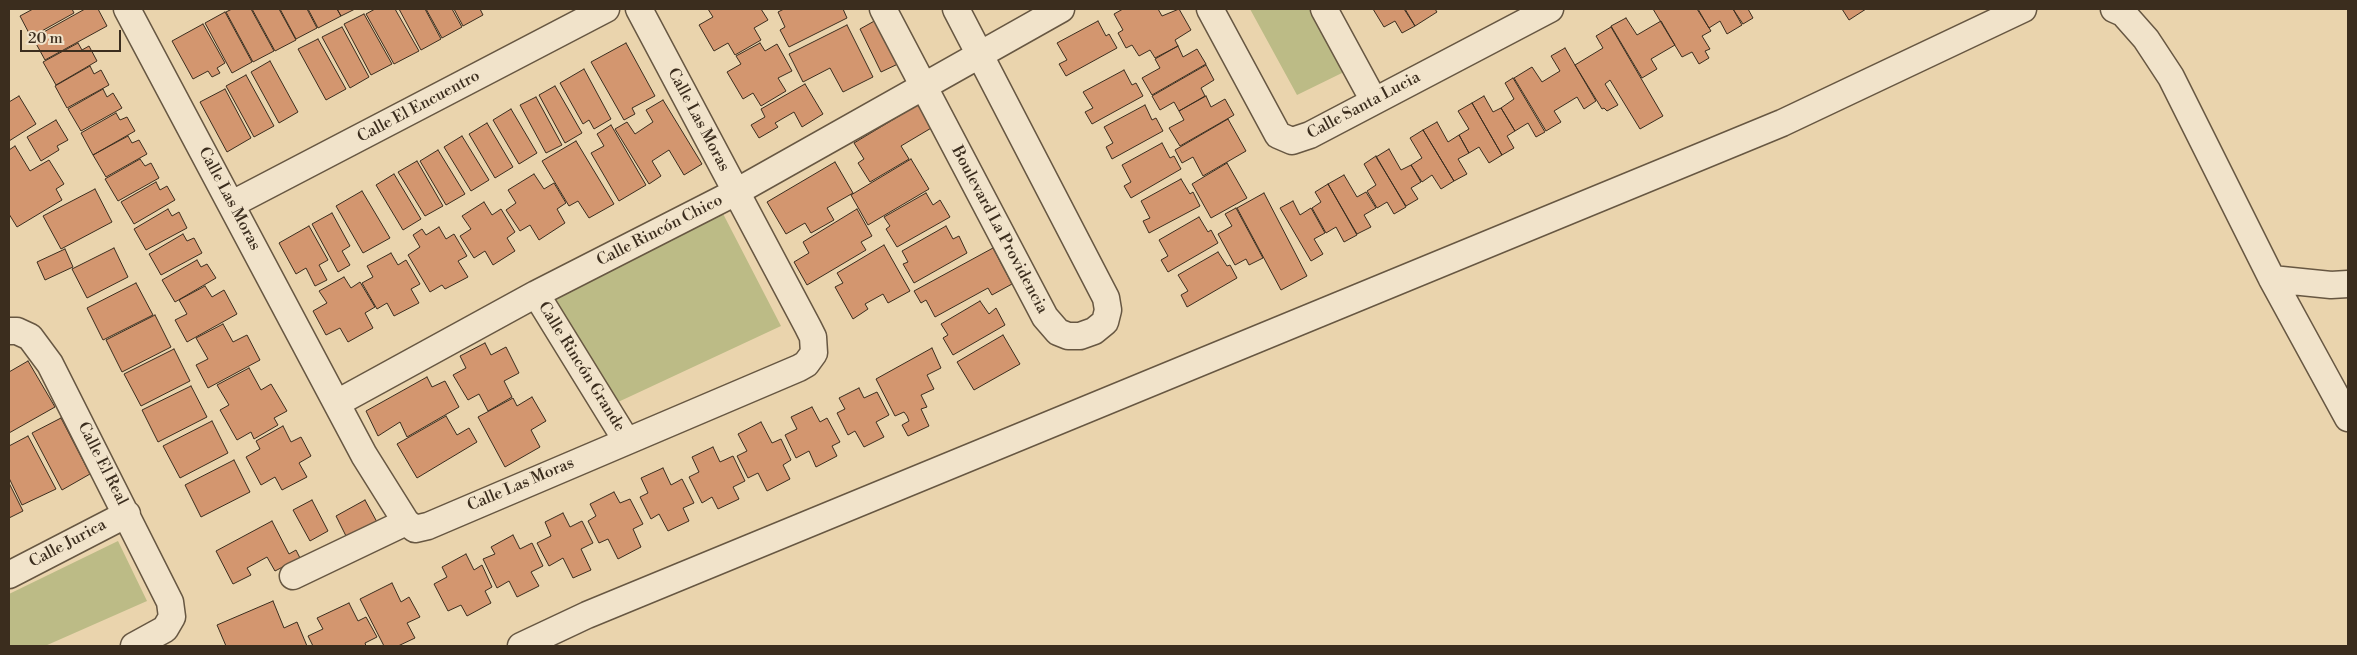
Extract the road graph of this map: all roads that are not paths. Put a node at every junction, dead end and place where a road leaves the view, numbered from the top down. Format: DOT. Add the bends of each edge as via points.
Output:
graph roads {
  1 [pos="129,9"];
  2 [pos="606,9"];
  3 [pos="639,9"];
  4 [pos="884,9"];
  5 [pos="956,9"];
  6 [pos="1061,9"];
  7 [pos="1210,9"];
  8 [pos="1324,9"];
  9 [pos="1550,9"];
  10 [pos="2024,9"];
  11 [pos="2114,9"];
  12 [pos="979,54"];
  13 [pos="923,85"];
  14 [pos="1374,101"];
  15 [pos="736,192"];
  16 [pos="232,204"];
  17 [pos="2272,279"];
  18 [pos="2348,284"];
  19 [pos="536,294"];
  20 [pos="9,331"];
  21 [pos="337,403"];
  22 [pos="2348,418"];
  23 [pos="626,440"];
  24 [pos="127,514"];
  25 [pos="406,522"];
  26 [pos="9,575"];
  27 [pos="293,576"];
  28 [pos="134,646"];
  29 [pos="521,646"];
  1 -- 16 [label="street, Calle Las Moras"];
  2 -- 16 [label="street, Calle El Encuentro"];
  3 -- 15 [label="street, Calle Las Moras"];
  4 -- 13 [label="street, Boulevard La Providencia"];
  5 -- 12 [label="street, Boulevard La Providencia"];
  6 -- 12 [label="street"];
  7 -- 14 [label="street, Calle Santa Lucia" via="1282,139 1304,138"];
  8 -- 14 [label="street"];
  9 -- 14 [label="street, Calle Santa Lucia"];
  10 -- 29 [label="street" via="1782,123 597,611"];
  11 -- 17 [label="street" via="2123,13 2146,39 2171,77"];
  12 -- 13 [label="street, Calle Rincón Chico"];
  12 -- 13 [label="street, Boulevard La Providencia" via="1106,298 1105,322 1094,330 1080,336 1068,336 1058,332 1045,318"];
  13 -- 15 [label="street, Calle Rincón Chico"];
  15 -- 19 [label="street, Calle Rincón Chico"];
  15 -- 23 [label="street, Calle Las Moras" via="813,337 814,354 799,368"];
  16 -- 21 [label="street, Calle Las Moras"];
  17 -- 18 [label="street"];
  17 -- 22 [label="street"];
  19 -- 21 [label="street, Calle Rincón Chico"];
  19 -- 23 [label="street, Calle Rincón Grande"];
  20 -- 24 [label="street, Calle El Real" via="30,337 50,364"];
  21 -- 25 [label="street, Calle Las Moras"];
  23 -- 25 [label="street, Calle Las Moras" via="421,528 415,529"];
  24 -- 26 [label="street, Calle Jurica"];
  24 -- 28 [label="street, Calle El Real" via="164,587 172,617 165,629"];
  25 -- 27 [label="street"];
}
